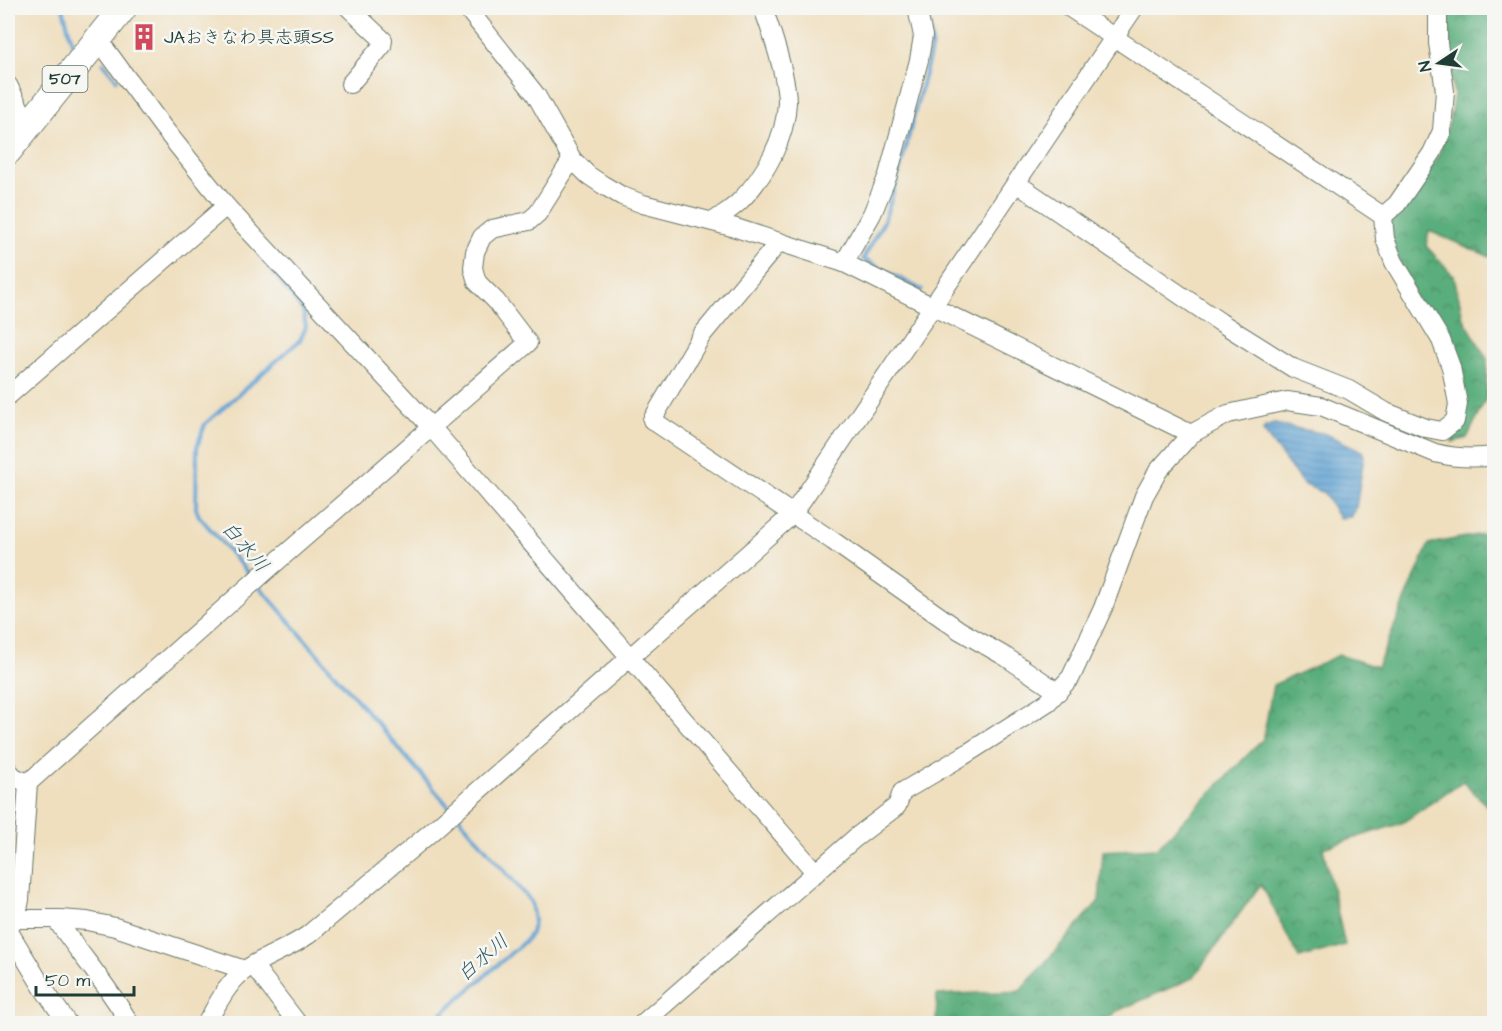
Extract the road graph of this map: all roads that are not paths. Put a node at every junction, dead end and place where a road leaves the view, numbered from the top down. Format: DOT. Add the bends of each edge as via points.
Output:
graph roads {
  1 [pos="123,8"];
  2 [pos="349,8"];
  3 [pos="467,8"];
  4 [pos="763,8"];
  5 [pos="917,8"];
  6 [pos="1070,8"];
  7 [pos="1134,8"];
  8 [pos="1438,8"];
  9 [pos="1114,37"];
  10 [pos="98,39"];
  11 [pos="350,84"];
  12 [pos="8,86"];
  13 [pos="31,123"];
  14 [pos="8,151"];
  15 [pos="572,159"];
  16 [pos="1016,183"];
  17 [pos="226,206"];
  18 [pos="1383,216"];
  19 [pos="714,221"];
  20 [pos="779,242"];
  21 [pos="844,263"];
  22 [pos="933,307"];
  23 [pos="8,396"];
  24 [pos="431,428"];
  25 [pos="1191,434"];
  26 [pos="1494,456"];
  27 [pos="792,515"];
  28 [pos="630,657"];
  29 [pos="1058,692"];
  30 [pos="8,770"];
  31 [pos="28,783"];
  32 [pos="816,873"];
  33 [pos="56,919"];
  34 [pos="10,926"];
  35 [pos="249,968"];
  36 [pos="68,1023"];
  37 [pos="130,1023"];
  38 [pos="206,1023"];
  39 [pos="298,1023"];
  40 [pos="642,1023"];
  1 -- 10 [label="highway, 507"];
  2 -- 11 [label="street" via="383,40"];
  3 -- 15 [label="street" via="536,95"];
  4 -- 19 [label="street" via="787,100 785,122 769,162 755,182 740,201"];
  5 -- 21 [label="street" via="923,36 919,60 888,175 872,214"];
  6 -- 9 [label="street"];
  7 -- 9 [label="street"];
  8 -- 18 [label="street" via="1445,91 1442,131 1403,196"];
  9 -- 16 [label="street"];
  9 -- 18 [label="street"];
  10 -- 13 [label="highway, 507"];
  10 -- 17 [label="street"];
  12 -- 13 [label="street"];
  13 -- 14 [label="highway, 507"];
  15 -- 19 [label="street" via="588,175 622,196"];
  15 -- 24 [label="street" via="538,213 529,221 492,229 482,237 475,252 473,268 477,282 528,343"];
  16 -- 18 [label="street" via="1293,368 1349,390 1426,429 1442,431 1455,421 1458,404 1451,367 1441,340 1394,262 1385,239"];
  16 -- 22 [label="street"];
  17 -- 23 [label="street"];
  17 -- 24 [label="street"];
  19 -- 20 [label="street"];
  20 -- 21 [label="street"];
  20 -- 27 [label="street" via="702,335 652,420"];
  21 -- 22 [label="street"];
  22 -- 25 [label="street"];
  22 -- 27 [label="street"];
  24 -- 28 [label="street"];
  24 -- 31 [label="street"];
  25 -- 26 [label="street" via="1228,414 1287,401 1321,406 1434,453 1454,458"];
  25 -- 29 [label="street" via="1158,471 1144,496 1103,608 1071,677"];
  27 -- 28 [label="street"];
  27 -- 29 [label="street" via="959,630"];
  28 -- 32 [label="street"];
  28 -- 35 [label="street" via="308,935"];
  29 -- 32 [label="street" via="1048,702 902,792 897,806"];
  30 -- 31 [label="street"];
  31 -- 34 [label="street" via="20,900"];
  32 -- 40 [label="street"];
  33 -- 34 [label="street"];
  33 -- 35 [label="street" via="115,927"];
  33 -- 37 [label="street"];
  34 -- 36 [label="street" via="43,988"];
  35 -- 38 [label="street" via="225,991"];
  35 -- 39 [label="street"];
}
